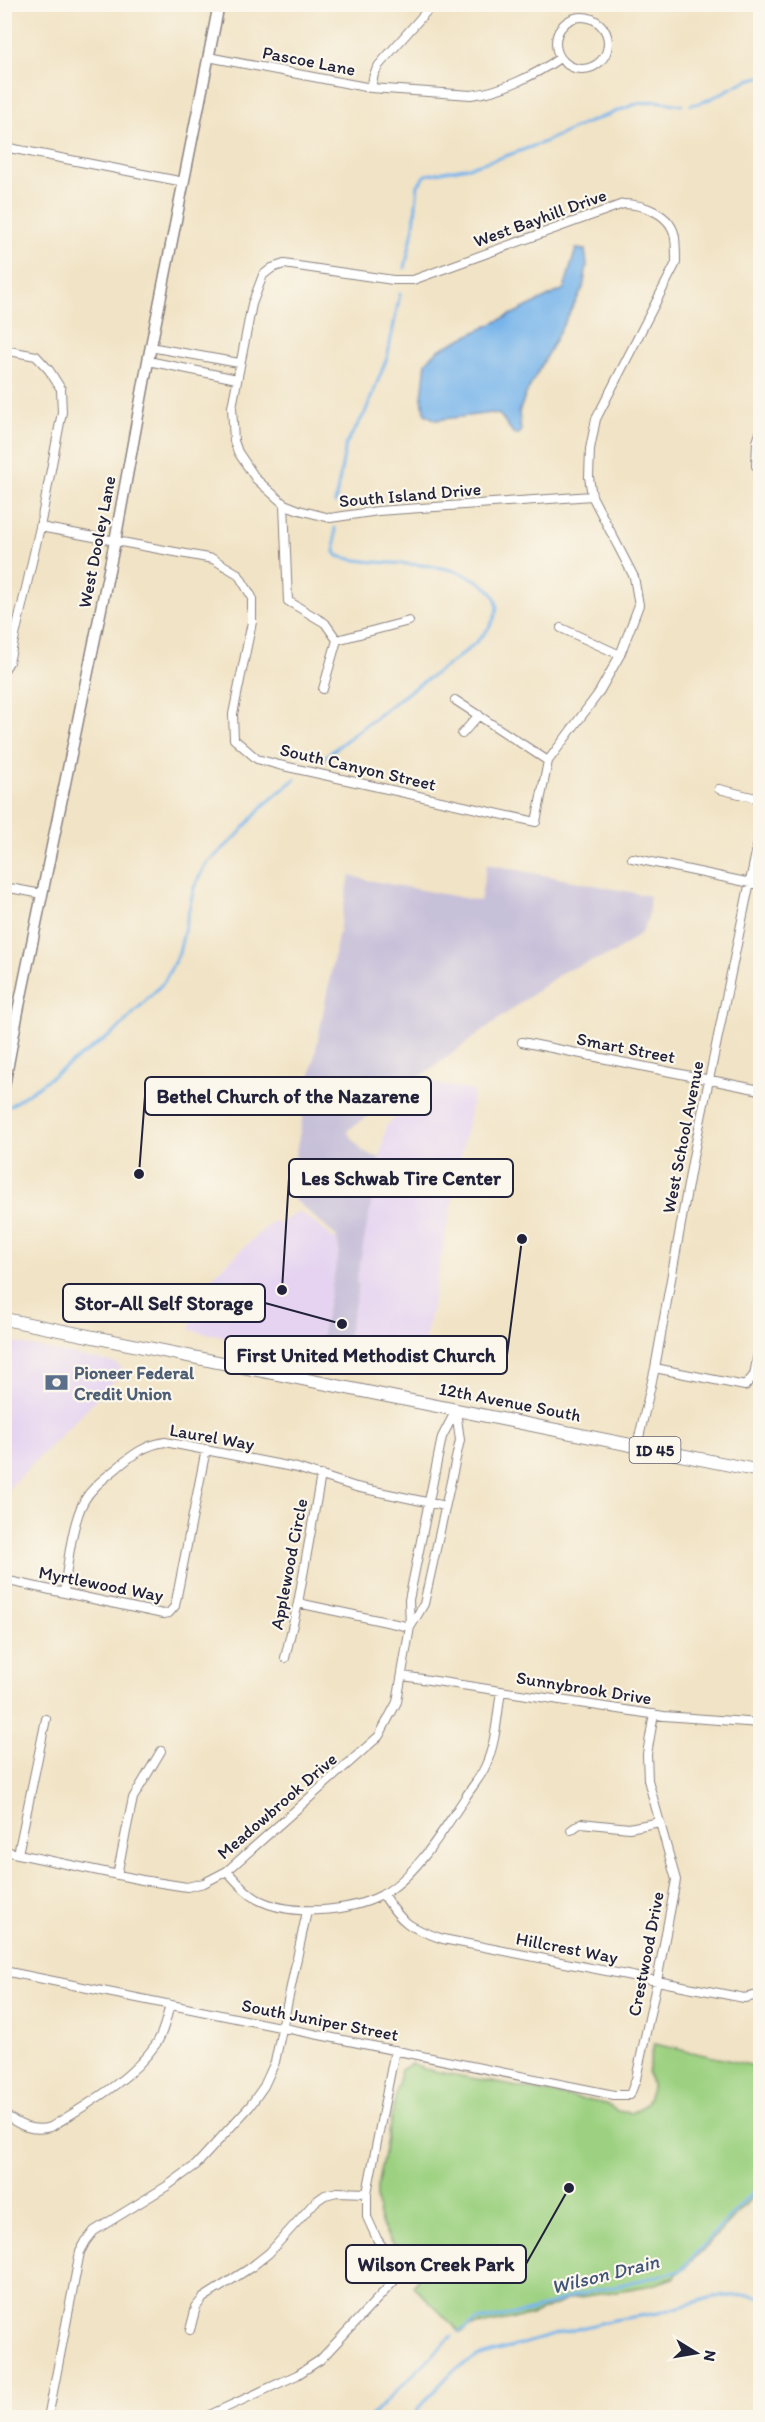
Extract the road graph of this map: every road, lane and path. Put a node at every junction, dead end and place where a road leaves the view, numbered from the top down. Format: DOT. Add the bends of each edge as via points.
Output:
graph roads {
  1 [pos="219,4"];
  2 [pos="433,4"];
  3 [pos="208,57"];
  4 [pos="560,58"];
  5 [pos="371,88"];
  6 [pos="4,147"];
  7 [pos="184,182"];
  8 [pos="150,347"];
  9 [pos="4,350"];
  10 [pos="148,361"];
  11 [pos="239,363"];
  12 [pos="237,379"];
  13 [pos="760,433"];
  14 [pos="760,471"];
  15 [pos="592,496"];
  16 [pos="284,504"];
  17 [pos="40,527"];
  18 [pos="115,541"];
  19 [pos="409,621"];
  20 [pos="561,628"];
  21 [pos="337,640"];
  22 [pos="620,655"];
  23 [pos="4,670"];
  24 [pos="323,689"];
  25 [pos="455,700"];
  26 [pos="479,716"];
  27 [pos="462,735"];
  28 [pos="548,761"];
  29 [pos="719,789"];
  30 [pos="760,799"];
  31 [pos="536,822"];
  32 [pos="760,833"];
  33 [pos="632,858"];
  34 [pos="751,883"];
  35 [pos="760,885"];
  36 [pos="4,887"];
  37 [pos="42,894"];
  38 [pos="522,1042"];
  39 [pos="709,1080"];
  40 [pos="4,1086"];
  41 [pos="760,1090"];
  42 [pos="4,1319"];
  43 [pos="760,1343"];
  44 [pos="655,1368"];
  45 [pos="456,1410"];
  46 [pos="637,1446"];
  47 [pos="206,1449"];
  48 [pos="760,1471"];
  49 [pos="321,1475"];
  50 [pos="429,1503"];
  51 [pos="445,1506"];
  52 [pos="4,1580"];
  53 [pos="64,1593"];
  54 [pos="298,1603"];
  55 [pos="410,1627"];
  56 [pos="285,1658"];
  57 [pos="403,1676"];
  58 [pos="501,1691"];
  59 [pos="654,1714"];
  60 [pos="46,1719"];
  61 [pos="760,1723"];
  62 [pos="161,1751"];
  63 [pos="660,1822"];
  64 [pos="571,1830"];
  65 [pos="4,1851"];
  66 [pos="18,1854"];
  67 [pos="227,1871"];
  68 [pos="117,1875"];
  69 [pos="383,1894"];
  70 [pos="308,1911"];
  71 [pos="4,1971"];
  72 [pos="657,1982"];
  73 [pos="760,1995"];
  74 [pos="170,2005"];
  75 [pos="283,2027"];
  76 [pos="396,2050"];
  77 [pos="630,2095"];
  78 [pos="4,2114"];
  79 [pos="367,2193"];
  80 [pos="190,2331"];
  81 [pos="48,2418"];
  82 [pos="203,2418"];
  1 -- 3 [label="street, West Dooley Lane"];
  2 -- 5 [label="street, Pascoe Lane" via="379,65"];
  3 -- 5 [label="street, Pascoe Lane"];
  3 -- 7 [label="street, West Dooley Lane"];
  4 -- 4 [label="street" via="555,41 563,24 579,16 588,17 603,28 607,35 606,51 597,64 581,69"];
  4 -- 5 [label="street" via="483,94"];
  6 -- 7 [label="street"];
  7 -- 8 [label="street, West Dooley Lane"];
  8 -- 10 [label="street, West Dooley Lane"];
  8 -- 11 [label="street"];
  9 -- 17 [label="street" via="36,356 61,389 62,412"];
  10 -- 12 [label="street"];
  10 -- 18 [label="street, West Dooley Lane"];
  11 -- 12 [label="street, South Island Drive"];
  11 -- 15 [label="street, West Bayhill Drive" via="252,304 263,275 272,268 284,264 413,280 622,204 649,208 668,222 675,236 676,263 596,419 590,449"];
  12 -- 16 [label="street, South Island Drive" via="232,407 238,452 256,479"];
  13 -- 14 [label="street" via="756,466"];
  15 -- 16 [label="street, South Island Drive" via="330,518"];
  15 -- 22 [label="street, West Bayhill Drive" via="634,577 639,605"];
  16 -- 21 [label="street" via="288,601 325,623"];
  17 -- 18 [label="street, South Canyon Street"];
  17 -- 23 [label="street"];
  18 -- 31 [label="street, South Canyon Street" via="213,559 238,574 252,597 252,622 233,714 234,739 257,759"];
  18 -- 37 [label="street, West Dooley Lane"];
  19 -- 21 [label="street"];
  20 -- 22 [label="street"];
  21 -- 24 [label="street"];
  22 -- 28 [label="street, West Bayhill Drive" via="598,694"];
  25 -- 26 [label="street"];
  26 -- 27 [label="street"];
  26 -- 28 [label="street"];
  28 -- 31 [label="street, West Bayhill Drive"];
  29 -- 30 [label="street"];
  32 -- 34 [label="street, West School Avenue"];
  33 -- 34 [label="street"];
  34 -- 35 [label="street"];
  34 -- 39 [label="street, West School Avenue"];
  36 -- 37 [label="street"];
  37 -- 40 [label="street, West Dooley Lane"];
  38 -- 39 [label="street, Smart Street"];
  39 -- 41 [label="street, Smart Street"];
  39 -- 44 [label="street, West School Avenue"];
  42 -- 45 [label="main road, 12th Avenue South / ID 45"];
  43 -- 44 [label="street" via="754,1376 745,1386"];
  44 -- 46 [label="street, West School Avenue"];
  45 -- 46 [label="main road, 12th Avenue South / ID 45"];
  45 -- 50 [label="street, Meadowbrook Drive" via="442,1437"];
  45 -- 51 [label="street, Meadowbrook Drive" via="460,1440"];
  46 -- 48 [label="main road, 12th Avenue South / ID 45"];
  47 -- 49 [label="street, Laurel Way"];
  47 -- 53 [label="street, Laurel Way" via="165,1442 152,1444 140,1449 93,1488 77,1523"];
  47 -- 53 [label="street, Myrtlewood Way" via="175,1606 169,1613"];
  49 -- 50 [label="street, Laurel Way"];
  49 -- 54 [label="street, Applewood Circle"];
  50 -- 51 [label="street, Laurel Way"];
  50 -- 55 [label="street, Meadowbrook Drive" via="409,1600"];
  51 -- 55 [label="street, Meadowbrook Drive" via="424,1604"];
  52 -- 53 [label="street, Myrtlewood Way"];
  54 -- 55 [label="street"];
  54 -- 56 [label="street, Applewood Circle"];
  55 -- 57 [label="street, Meadowbrook Drive"];
  57 -- 58 [label="street, Sunnybrook Drive"];
  57 -- 67 [label="street, Meadowbrook Drive" via="397,1702 380,1736"];
  58 -- 59 [label="street, Sunnybrook Drive"];
  58 -- 69 [label="street" via="493,1745 484,1768 412,1871"];
  59 -- 61 [label="street, Sunnybrook Drive"];
  59 -- 63 [label="street, Crestwood Drive" via="647,1770"];
  60 -- 66 [label="street"];
  62 -- 68 [label="street" via="133,1798"];
  63 -- 64 [label="street" via="629,1828 581,1823"];
  63 -- 72 [label="street, Crestwood Drive" via="676,1880"];
  65 -- 66 [label="street, Meadowbrook Drive"];
  66 -- 68 [label="street, Meadowbrook Drive"];
  67 -- 68 [label="street, Meadowbrook Drive" via="187,1887"];
  67 -- 70 [label="street" via="258,1899"];
  69 -- 70 [label="street" via="349,1907"];
  69 -- 72 [label="street, Hillcrest Way" via="396,1915 409,1925 442,1939"];
  70 -- 75 [label="street"];
  71 -- 74 [label="street, South Juniper Street"];
  72 -- 73 [label="street, Hillcrest Way" via="744,1998"];
  72 -- 77 [label="street, Crestwood Drive"];
  74 -- 75 [label="street, South Juniper Street"];
  74 -- 78 [label="street" via="156,2044 115,2087 40,2130 20,2127"];
  75 -- 76 [label="street, South Juniper Street"];
  75 -- 81 [label="street" via="275,2062 250,2106 183,2175 94,2231 86,2241"];
  76 -- 77 [label="street, South Juniper Street" via="614,2095"];
  76 -- 79 [label="street"];
  79 -- 80 [label="street" via="337,2192 315,2202 262,2258 203,2298 196,2307"];
  79 -- 82 [label="street" via="367,2217 399,2270 395,2280 320,2360 297,2375"];
}
